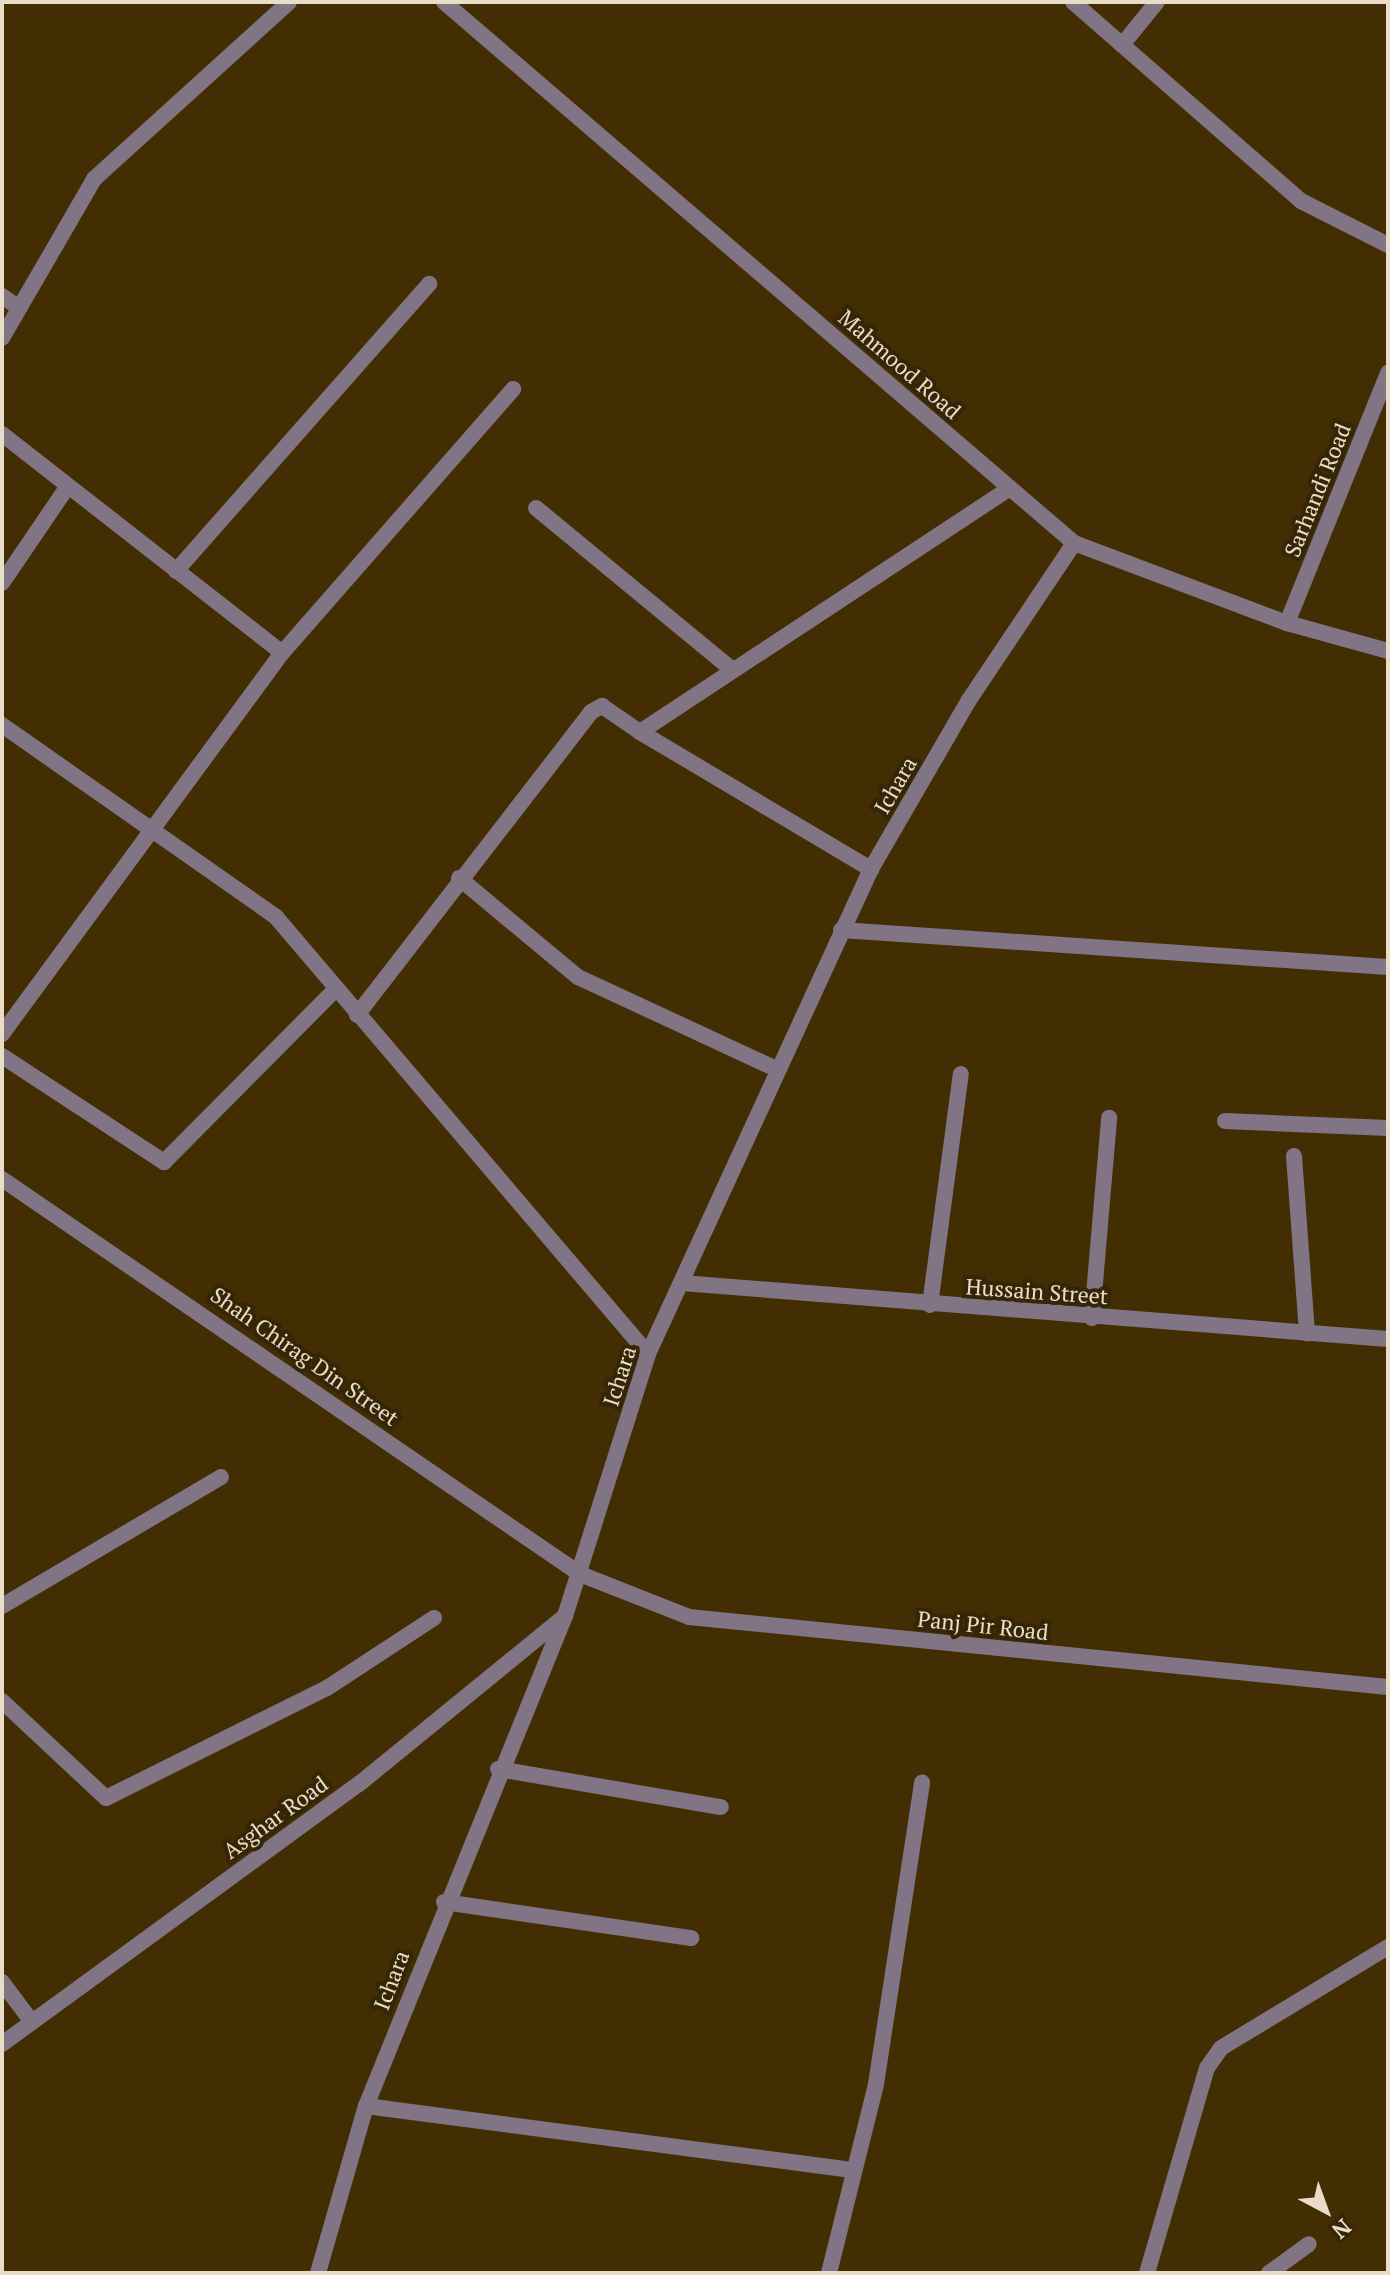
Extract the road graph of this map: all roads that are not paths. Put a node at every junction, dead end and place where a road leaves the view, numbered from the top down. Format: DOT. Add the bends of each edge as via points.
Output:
graph roads {
  1 [pos="289,2"];
  2 [pos="444,2"];
  3 [pos="1073,2"];
  4 [pos="1157,2"];
  5 [pos="1122,45"];
  6 [pos="1388,245"];
  7 [pos="429,284"];
  8 [pos="2,296"];
  9 [pos="19,308"];
  10 [pos="2,338"];
  11 [pos="1388,373"];
  12 [pos="513,389"];
  13 [pos="2,434"];
  14 [pos="68,486"];
  15 [pos="1010,488"];
  16 [pos="536,508"];
  17 [pos="1074,543"];
  18 [pos="176,571"];
  19 [pos="2,583"];
  20 [pos="1287,623"];
  21 [pos="1388,651"];
  22 [pos="282,653"];
  23 [pos="729,667"];
  24 [pos="2,725"];
  25 [pos="640,732"];
  26 [pos="157,829"];
  27 [pos="871,869"];
  28 [pos="459,878"];
  29 [pos="841,930"];
  30 [pos="1388,967"];
  31 [pos="335,990"];
  32 [pos="357,1015"];
  33 [pos="2,1034"];
  34 [pos="2,1056"];
  35 [pos="776,1069"];
  36 [pos="961,1074"];
  37 [pos="1109,1118"];
  38 [pos="1225,1121"];
  39 [pos="1388,1128"];
  40 [pos="1294,1156"];
  41 [pos="2,1179"];
  42 [pos="682,1283"];
  43 [pos="930,1305"];
  44 [pos="1092,1318"];
  45 [pos="1307,1334"];
  46 [pos="1388,1339"];
  47 [pos="648,1354"];
  48 [pos="221,1477"];
  49 [pos="580,1574"];
  50 [pos="2,1606"];
  51 [pos="565,1616"];
  52 [pos="434,1618"];
  53 [pos="1388,1687"];
  54 [pos="2,1701"];
  55 [pos="498,1769"];
  56 [pos="922,1782"];
  57 [pos="721,1807"];
  58 [pos="444,1902"];
  59 [pos="691,1938"];
  60 [pos="1388,1947"];
  61 [pos="2,1982"];
  62 [pos="32,2022"];
  63 [pos="2,2044"];
  64 [pos="366,2106"];
  65 [pos="854,2170"];
  66 [pos="1309,2244"];
  67 [pos="318,2273"];
  68 [pos="829,2273"];
  69 [pos="1147,2273"];
  70 [pos="1269,2273"];
  1 -- 9 [label="street" via="94,179"];
  2 -- 15 [label="street, Mahmood Road"];
  3 -- 5 [label="street"];
  4 -- 5 [label="street"];
  5 -- 6 [label="street" via="1301,201"];
  7 -- 18 [label="street"];
  8 -- 9 [label="street"];
  9 -- 10 [label="street"];
  11 -- 20 [label="street, Sarhandi Road"];
  12 -- 22 [label="street"];
  13 -- 14 [label="street"];
  14 -- 18 [label="street"];
  14 -- 19 [label="street"];
  15 -- 17 [label="street, Mahmood Road"];
  15 -- 23 [label="street"];
  16 -- 23 [label="street"];
  17 -- 20 [label="street, Mahmood Road"];
  17 -- 27 [label="street, Ichara" via="969,700"];
  18 -- 22 [label="street"];
  20 -- 21 [label="street, Mahmood Road"];
  22 -- 26 [label="street"];
  23 -- 25 [label="street"];
  24 -- 26 [label="street"];
  25 -- 27 [label="street"];
  25 -- 28 [label="street" via="602,706 591,712"];
  26 -- 31 [label="street" via="276,917"];
  26 -- 33 [label="street"];
  27 -- 29 [label="street, Ichara"];
  28 -- 32 [label="street"];
  28 -- 35 [label="street" via="578,977"];
  29 -- 30 [label="street"];
  29 -- 35 [label="street, Ichara"];
  31 -- 32 [label="street"];
  31 -- 34 [label="street" via="164,1162"];
  32 -- 47 [label="street"];
  35 -- 42 [label="street, Ichara"];
  36 -- 43 [label="street"];
  37 -- 44 [label="street"];
  38 -- 39 [label="street"];
  40 -- 45 [label="street"];
  41 -- 49 [label="street, Shah Chirag Din Street"];
  42 -- 43 [label="street, Hussain Street"];
  42 -- 47 [label="street, Ichara"];
  43 -- 44 [label="street, Hussain Street"];
  44 -- 45 [label="street, Hussain Street"];
  45 -- 46 [label="street, Hussain Street"];
  47 -- 49 [label="street, Ichara"];
  48 -- 50 [label="street"];
  49 -- 51 [label="street, Ichara"];
  49 -- 53 [label="street, Panj Pir Road" via="689,1617"];
  51 -- 55 [label="street, Ichara"];
  51 -- 62 [label="street, Asghar Road" via="359,1784"];
  52 -- 54 [label="street" via="327,1688 106,1798"];
  55 -- 57 [label="street"];
  55 -- 58 [label="street, Ichara"];
  56 -- 65 [label="street" via="876,2084"];
  58 -- 59 [label="street"];
  58 -- 64 [label="street, Ichara"];
  60 -- 69 [label="street" via="1221,2048 1207,2068"];
  61 -- 62 [label="street"];
  62 -- 63 [label="street, Asghar Road"];
  64 -- 65 [label="street"];
  64 -- 67 [label="street, Ichara"];
  65 -- 68 [label="street"];
  66 -- 70 [label="street"];
}
